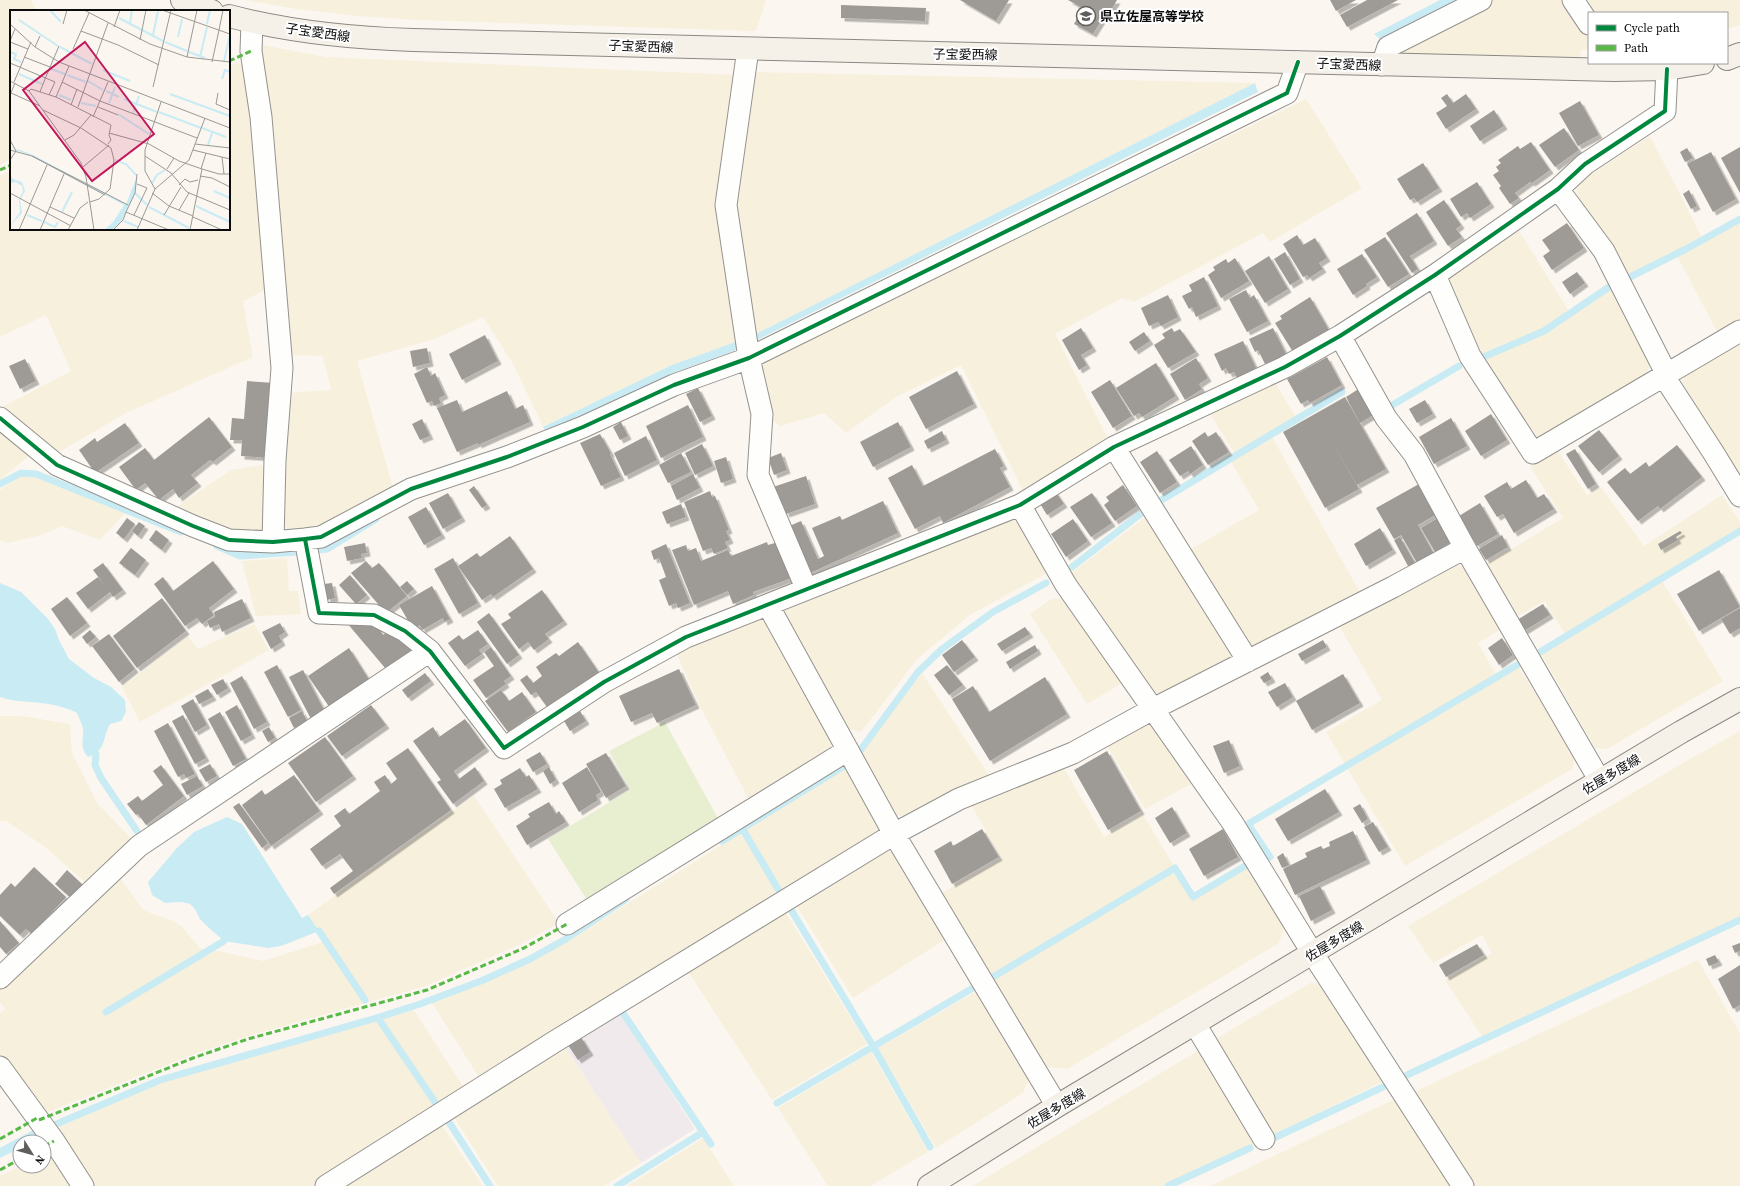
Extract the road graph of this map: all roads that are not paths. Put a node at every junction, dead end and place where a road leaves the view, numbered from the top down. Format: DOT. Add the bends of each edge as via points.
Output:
graph roads {
  1 [pos="182,0"];
  2 [pos="1481,0"];
  3 [pos="1573,0"];
  4 [pos="209,10"];
  5 [pos="230,16"];
  6 [pos="252,22"];
  7 [pos="1588,22"];
  8 [pos="748,49"];
  9 [pos="1740,54"];
  10 [pos="1728,59"];
  11 [pos="1298,62"];
  12 [pos="1696,64"];
  13 [pos="1382,65"];
  14 [pos="1613,67"];
  15 [pos="1667,69"];
  16 [pos="1558,189"];
  17 [pos="1435,275"];
  18 [pos="1740,331"];
  19 [pos="1340,336"];
  20 [pos="747,347"];
  21 [pos="1664,374"];
  22 [pos="0,418"];
  23 [pos="1114,447"];
  24 [pos="1740,496"];
  25 [pos="1020,505"];
  26 [pos="305,539"];
  27 [pos="273,542"];
  28 [pos="1465,548"];
  29 [pos="806,588"];
  30 [pos="768,605"];
  31 [pos="430,651"];
  32 [pos="1248,661"];
  33 [pos="1740,699"];
  34 [pos="1153,709"];
  35 [pos="848,750"];
  36 [pos="1600,781"];
  37 [pos="894,834"];
  38 [pos="567,924"];
  39 [pos="1313,954"];
  40 [pos="0,978"];
  41 [pos="1195,1024"];
  42 [pos="0,1067"];
  43 [pos="1057,1106"];
  44 [pos="1264,1139"];
  45 [pos="83,1186"];
  46 [pos="326,1186"];
  47 [pos="929,1186"];
  48 [pos="1463,1186"];
  1 -- 4 [label="main road"];
  2 -- 13 [label="street" via="1388,47"];
  3 -- 7 [label="street"];
  5 -- 6 [label="main road, 子宝愛西線"];
  6 -- 8 [label="main road, 子宝愛西線" via="316,34 369,39"];
  6 -- 27 [label="street" via="251,51 261,116 282,368 275,460"];
  8 -- 11 [label="main road, 子宝愛西線"];
  8 -- 20 [label="street" via="726,205"];
  9 -- 10 [label="main road"];
  11 -- 13 [label="main road, 子宝愛西線"];
  11 -- 20 [label="street" via="1287,92"];
  12 -- 15 [label="main road, 子宝愛西線"];
  13 -- 14 [label="main road, 子宝愛西線"];
  14 -- 15 [label="main road, 子宝愛西線"];
  15 -- 16 [label="street" via="1665,111 1585,164"];
  16 -- 17 [label="street"];
  16 -- 21 [label="street" via="1604,251"];
  17 -- 19 [label="street"];
  17 -- 21 [label="street" via="1470,356 1532,453"];
  18 -- 21 [label="street"];
  19 -- 23 [label="street" via="1285,367"];
  19 -- 28 [label="street" via="1386,418 1414,454"];
  20 -- 26 [label="street" via="674,385 583,427 514,454 411,488 321,537"];
  20 -- 29 [label="street" via="762,414 758,475"];
  21 -- 24 [label="street"];
  22 -- 27 [label="street" via="57,465 229,540"];
  23 -- 25 [label="street"];
  23 -- 32 [label="street"];
  25 -- 29 [label="street"];
  25 -- 34 [label="street" via="1066,585"];
  26 -- 27 [label="street"];
  26 -- 31 [label="street" via="319,614 374,615 405,631"];
  28 -- 32 [label="street"];
  28 -- 36 [label="street"];
  29 -- 30 [label="street"];
  30 -- 31 [label="street" via="686,637 604,682 504,748"];
  30 -- 35 [label="street"];
  31 -- 40 [label="street" via="139,846"];
  32 -- 34 [label="street"];
  33 -- 36 [label="main road, 佐屋多度線"];
  34 -- 37 [label="street" via="1073,753 959,798"];
  34 -- 39 [label="street" via="1232,822"];
  35 -- 37 [label="street"];
  35 -- 38 [label="street"];
  36 -- 39 [label="main road, 佐屋多度線"];
  37 -- 43 [label="street"];
  37 -- 46 [label="street" via="554,1042"];
  39 -- 41 [label="main road, 佐屋多度線"];
  39 -- 48 [label="street"];
  41 -- 43 [label="main road, 佐屋多度線"];
  41 -- 44 [label="street"];
  42 -- 45 [label="street" via="46,1129"];
  43 -- 47 [label="main road, 佐屋多度線"];
}
